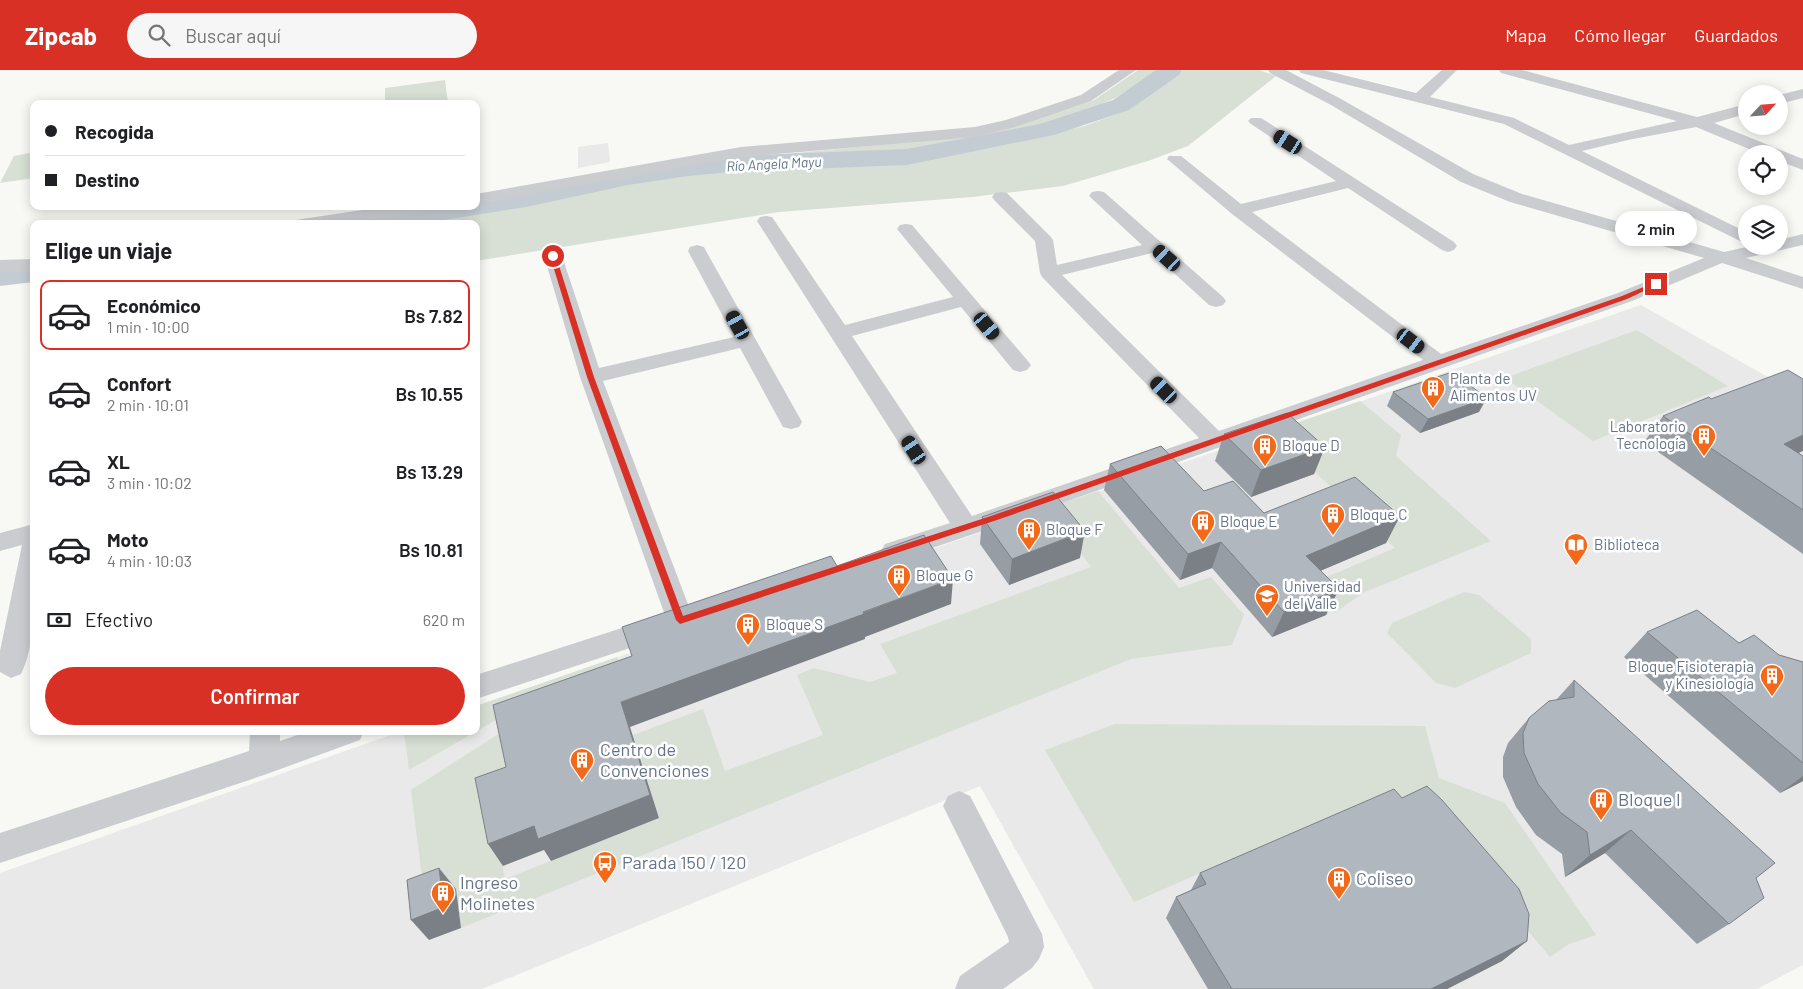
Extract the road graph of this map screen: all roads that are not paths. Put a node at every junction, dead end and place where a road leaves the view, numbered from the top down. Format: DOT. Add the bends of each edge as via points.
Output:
graph roads {
  1 [pos="1129,70"];
  2 [pos="1275,70"];
  3 [pos="1306,70"];
  4 [pos="1450,70"];
  5 [pos="1506,70"];
  6 [pos="1803,93"];
  7 [pos="1788,97"];
  8 [pos="1419,99"];
  9 [pos="1738,111"];
  10 [pos="1256,121"];
  11 [pos="1697,122"];
  12 [pos="1754,145"];
  13 [pos="1568,150"];
  14 [pos="1788,158"];
  15 [pos="1175,159"];
  16 [pos="1803,164"];
  17 [pos="1352,182"];
  18 [pos="1098,196"];
  19 [pos="1001,197"];
  20 [pos="480,198"];
  21 [pos="400,210"];
  22 [pos="1238,210"];
  23 [pos="330,220"];
  24 [pos="766,221"];
  25 [pos="906,229"];
  26 [pos="1738,235"];
  27 [pos="1803,239"];
  28 [pos="1788,243"];
  29 [pos="1448,246"];
  30 [pos="1155,247"];
  31 [pos="697,251"];
  32 [pos="1738,255"];
  33 [pos="1783,255"];
  34 [pos="553,256"];
  35 [pos="1725,258"];
  36 [pos="30,265"];
  37 [pos="0,266"];
  38 [pos="1803,269"];
  39 [pos="1049,273"];
  40 [pos="1803,283"];
  41 [pos="965,300"];
  42 [pos="1216,301"];
  43 [pos="839,332"];
  44 [pos="746,340"];
  45 [pos="1438,362"];
  46 [pos="1020,365"];
  47 [pos="591,377"];
  48 [pos="791,422"];
  49 [pos="1215,440"];
  50 [pos="966,527"];
  51 [pos="30,534"];
  52 [pos="0,542"];
  53 [pos="874,557"];
  54 [pos="30,569"];
  55 [pos="12,666"];
  56 [pos="480,686"];
  57 [pos="326,735"];
  58 [pos="264,746"];
  59 [pos="959,806"];
  60 [pos="0,848"];
  61 [pos="972,989"];
  1 -- 20 [label="street" via="1086,98 1010,124 975,132 741,152"];
  2 -- 35 [label="street" via="1467,178 1516,198"];
  3 -- 8 [label="street"];
  4 -- 8 [label="street"];
  5 -- 11 [label="street"];
  6 -- 7 [label="street"];
  8 -- 13 [label="street" via="1509,121"];
  9 -- 11 [label="street"];
  10 -- 17 [label="street"];
  11 -- 12 [label="street"];
  11 -- 13 [label="street"];
  13 -- 26 [label="street"];
  14 -- 16 [label="street"];
  15 -- 22 [label="street"];
  17 -- 22 [label="street"];
  17 -- 29 [label="street"];
  18 -- 30 [label="street"];
  19 -- 39 [label="street" via="1044,240"];
  21 -- 23 [label="street"];
  22 -- 45 [label="street"];
  24 -- 43 [label="street"];
  25 -- 41 [label="street"];
  27 -- 28 [label="street"];
  30 -- 39 [label="street"];
  30 -- 42 [label="street"];
  31 -- 44 [label="street"];
  32 -- 35 [label="street"];
  33 -- 38 [label="street"];
  34 -- 47 [label="street"];
  35 -- 40 [label="street"];
  35 -- 45 [label="street" via="1625,297"];
  36 -- 37 [label="street"];
  39 -- 49 [label="street"];
  41 -- 43 [label="street"];
  41 -- 46 [label="street"];
  43 -- 50 [label="street"];
  44 -- 47 [label="street"];
  44 -- 48 [label="street"];
  45 -- 49 [label="street"];
  47 -- 56 [label="street" via="690,617"];
  49 -- 50 [label="street"];
  50 -- 53 [label="street"];
  51 -- 52 [label="street"];
  54 -- 55 [label="street"];
  57 -- 58 [label="street"];
  58 -- 60 [label="street"];
  59 -- 61 [label="street" via="1026,934 1027,947 1020,956"];
}
